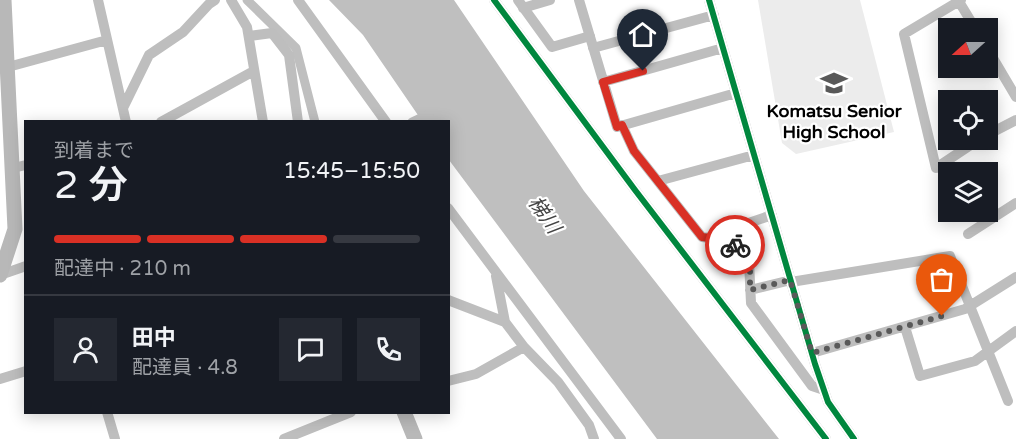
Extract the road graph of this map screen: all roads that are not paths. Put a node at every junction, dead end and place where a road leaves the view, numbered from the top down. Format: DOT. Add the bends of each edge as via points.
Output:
graph roads {
  1 [pos="4,0"];
  2 [pos="98,0"];
  3 [pos="215,0"];
  4 [pos="231,0"];
  5 [pos="298,0"];
  6 [pos="494,0"];
  7 [pos="550,0"];
  8 [pos="579,0"];
  9 [pos="709,0"];
  10 [pos="959,0"];
  11 [pos="520,4"];
  12 [pos="714,15"];
  13 [pos="969,18"];
  14 [pos="249,36"];
  15 [pos="590,36"];
  16 [pos="107,40"];
  17 [pos="593,48"];
  18 [pos="723,48"];
  19 [pos="8,67"];
  20 [pos="998,67"];
  21 [pos="254,71"];
  22 [pos="603,82"];
  23 [pos="736,93"];
  24 [pos="1016,97"];
  25 [pos="123,108"];
  26 [pos="126,120"];
  27 [pos="165,120"];
  28 [pos="263,120"];
  29 [pos="298,120"];
  30 [pos="385,120"];
  31 [pos="1016,120"];
  32 [pos="622,125"];
  33 [pos="998,129"];
  34 [pos="963,150"];
  35 [pos="754,155"];
  36 [pos="13,168"];
  37 [pos="658,181"];
  38 [pos="1016,203"];
  39 [pos="450,211"];
  40 [pos="772,215"];
  41 [pos="968,234"];
  42 [pos="711,238"];
  43 [pos="24,267"];
  44 [pos="495,273"];
  45 [pos="0,275"];
  46 [pos="1015,278"];
  47 [pos="791,281"];
  48 [pos="750,290"];
  49 [pos="450,301"];
  50 [pos="970,306"];
  51 [pos="505,322"];
  52 [pos="904,327"];
  53 [pos="1016,331"];
  54 [pos="524,348"];
  55 [pos="988,351"];
  56 [pos="812,353"];
  57 [pos="24,372"];
  58 [pos="0,379"];
  59 [pos="450,380"];
  60 [pos="824,390"];
  61 [pos="1008,401"];
  62 [pos="108,414"];
  63 [pos="346,414"];
  64 [pos="405,414"];
  65 [pos="115,439"];
  66 [pos="284,439"];
  67 [pos="415,439"];
  68 [pos="594,439"];
  69 [pos="621,439"];
  70 [pos="826,439"];
  71 [pos="854,439"];
  1 -- 19 [label="street"];
  2 -- 16 [label="street"];
  3 -- 25 [label="street" via="183,32 148,55"];
  4 -- 14 [label="street" via="248,27"];
  5 -- 30 [label="street"];
  6 -- 70 [label="street"];
  7 -- 11 [label="street"];
  8 -- 15 [label="street"];
  9 -- 12 [label="street"];
  10 -- 13 [label="street"];
  10 -- 34 [label="street" via="904,34 936,168"];
  11 -- 15 [label="street" via="552,47"];
  12 -- 17 [label="street"];
  12 -- 18 [label="street"];
  14 -- 21 [label="street"];
  14 -- 29 [label="street" via="272,33 289,55"];
  15 -- 17 [label="street"];
  16 -- 19 [label="street"];
  16 -- 25 [label="street"];
  17 -- 22 [label="street"];
  18 -- 22 [label="street"];
  18 -- 23 [label="street"];
  19 -- 36 [label="street"];
  20 -- 24 [label="street"];
  21 -- 27 [label="street"];
  21 -- 28 [label="street"];
  22 -- 32 [label="street" via="617,127"];
  23 -- 32 [label="street"];
  23 -- 35 [label="street"];
  25 -- 26 [label="street"];
  31 -- 33 [label="street"];
  32 -- 37 [label="street" via="634,151"];
  35 -- 37 [label="street"];
  35 -- 40 [label="street"];
  36 -- 45 [label="street" via="15,229"];
  37 -- 42 [label="street" via="702,237"];
  38 -- 41 [label="street"];
  39 -- 44 [label="street"];
  40 -- 42 [label="street"];
  40 -- 47 [label="street"];
  42 -- 48 [label="street" via="732,241 750,262"];
  43 -- 45 [label="street"];
  44 -- 51 [label="street"];
  44 -- 69 [label="street"];
  46 -- 50 [label="street"];
  47 -- 48 [label="street"];
  47 -- 50 [label="street" via="950,256"];
  47 -- 56 [label="street"];
  48 -- 60 [label="street" via="751,303 812,386"];
  49 -- 51 [label="street"];
  50 -- 52 [label="street"];
  50 -- 55 [label="street"];
  51 -- 54 [label="street"];
  52 -- 55 [label="street" via="920,376 975,361"];
  52 -- 56 [label="street"];
  53 -- 55 [label="street"];
  54 -- 59 [label="street" via="476,374"];
  54 -- 68 [label="street" via="558,382"];
  55 -- 61 [label="street"];
  56 -- 60 [label="street"];
  57 -- 58 [label="street"];
  60 -- 71 [label="street"];
  62 -- 65 [label="street"];
  63 -- 66 [label="street"];
  64 -- 67 [label="street"];
}
